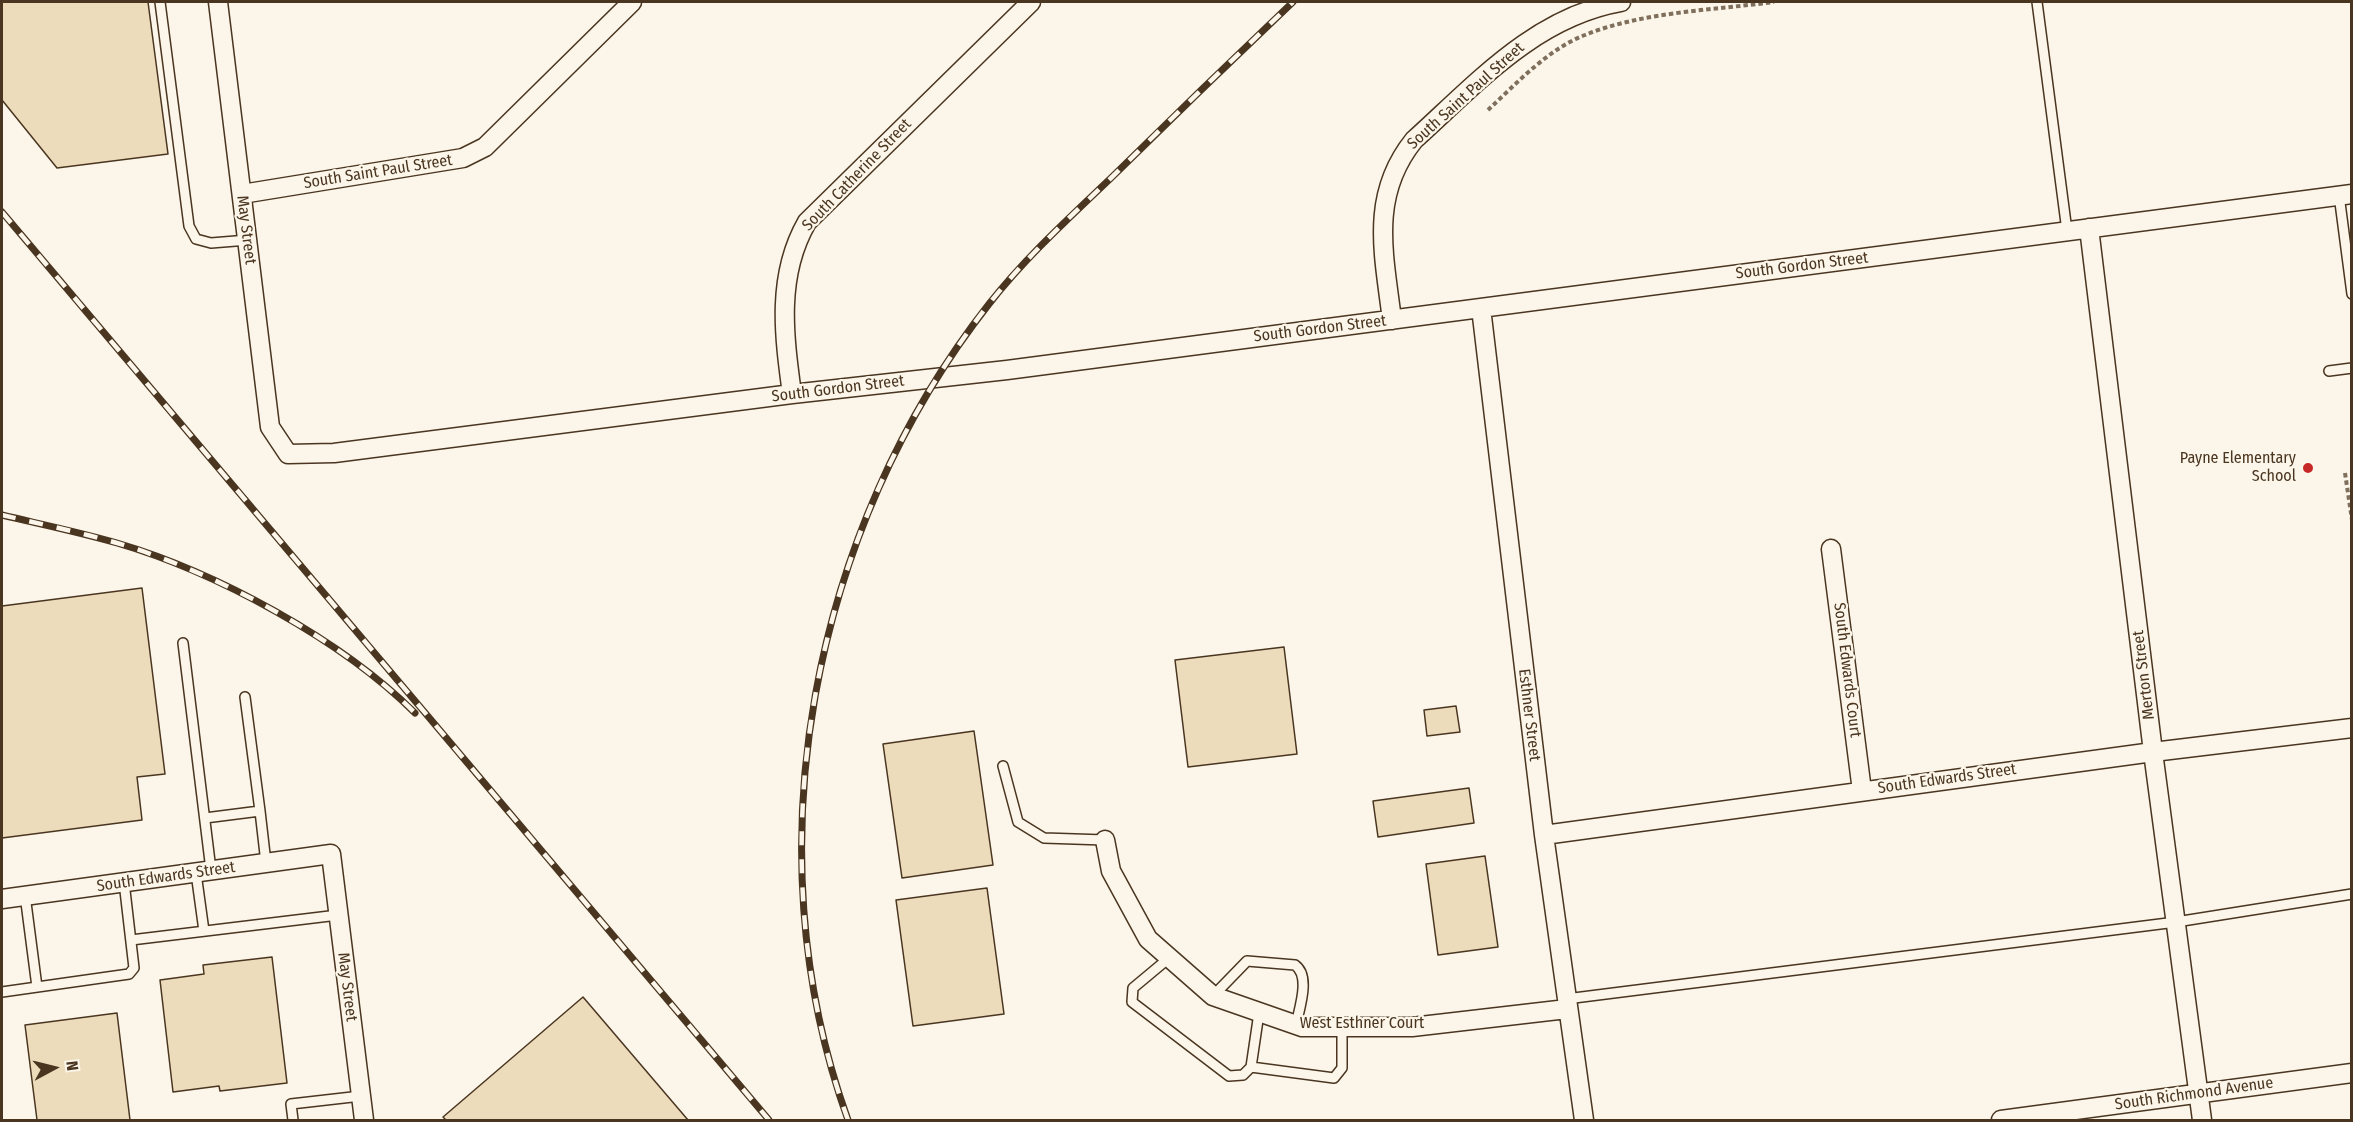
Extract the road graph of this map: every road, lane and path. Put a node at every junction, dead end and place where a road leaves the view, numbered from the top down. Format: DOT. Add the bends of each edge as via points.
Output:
graph roads {
  1 [pos="160,2"];
  2 [pos="218,2"];
  3 [pos="632,2"];
  4 [pos="1031,2"];
  5 [pos="1618,2"];
  6 [pos="1774,2"];
  7 [pos="2037,2"];
  8 [pos="1488,110"];
  9 [pos="242,194"];
  10 [pos="2345,194"];
  11 [pos="2089,228"];
  12 [pos="2067,231"];
  13 [pos="248,240"];
  14 [pos="2352,294"];
  15 [pos="1481,308"];
  16 [pos="1392,320"];
  17 [pos="2352,368"];
  18 [pos="2329,371"];
  19 [pos="792,394"];
  20 [pos="288,454"];
  21 [pos="2345,473"];
  22 [pos="2352,520"];
  23 [pos="1831,549"];
  24 [pos="183,643"];
  25 [pos="245,697"];
  26 [pos="2352,728"];
  27 [pos="2153,752"];
  28 [pos="1003,766"];
  29 [pos="1862,791"];
  30 [pos="260,811"];
  31 [pos="205,818"];
  32 [pos="1544,835"];
  33 [pos="1105,840"];
  34 [pos="331,854"];
  35 [pos="266,863"];
  36 [pos="204,872"];
  37 [pos="124,882"];
  38 [pos="2352,894"];
  39 [pos="25,896"];
  40 [pos="2,899"];
  41 [pos="338,915"];
  42 [pos="2176,922"];
  43 [pos="204,931"];
  44 [pos="131,940"];
  45 [pos="1169,958"];
  46 [pos="37,987"];
  47 [pos="2,992"];
  48 [pos="1213,996"];
  49 [pos="1566,1004"];
  50 [pos="1259,1013"];
  51 [pos="1296,1025"];
  52 [pos="1342,1027"];
  53 [pos="1251,1067"];
  54 [pos="2352,1073"];
  55 [pos="2199,1094"];
  56 [pos="361,1096"];
  57 [pos="293,1120"];
  58 [pos="364,1120"];
  59 [pos="1584,1120"];
  60 [pos="2001,1120"];
  61 [pos="2202,1120"];
  1 -- 13 [label="lane" via="189,226 196,239 211,243"];
  2 -- 9 [label="street, May Street"];
  3 -- 9 [label="street, South Saint Paul Street" via="485,147 463,158"];
  4 -- 19 [label="street, South Catherine Street" via="807,222 795,242 785,291 785,343"];
  5 -- 16 [label="street, South Saint Paul Street" via="1562,20 1530,38 1414,140 1398,159 1384,200 1382,224"];
  6 -- 8 [label="path" via="1636,21 1584,35 1555,52"];
  7 -- 12 [label="lane"];
  9 -- 13 [label="street, May Street"];
  10 -- 11 [label="street, South Gordon Street"];
  10 -- 14 [label="lane"];
  11 -- 12 [label="street, South Gordon Street"];
  11 -- 27 [label="street, Merton Street"];
  12 -- 15 [label="street, South Gordon Street"];
  13 -- 20 [label="street, May Street" via="270,427"];
  15 -- 16 [label="street, South Gordon Street"];
  15 -- 32 [label="street, Esthner Street"];
  16 -- 19 [label="street, South Gordon Street"];
  17 -- 18 [label="lane"];
  19 -- 20 [label="street, South Gordon Street" via="334,453"];
  21 -- 22 [label="path"];
  23 -- 29 [label="street, South Edwards Court"];
  24 -- 31 [label="lane"];
  25 -- 30 [label="lane"];
  26 -- 27 [label="street, South Edwards Street"];
  27 -- 29 [label="street, South Edwards Street"];
  27 -- 42 [label="street, Merton Street"];
  28 -- 33 [label="lane" via="1018,822 1044,838"];
  29 -- 32 [label="street, South Edwards Street"];
  30 -- 31 [label="lane"];
  30 -- 35 [label="lane"];
  31 -- 36 [label="lane"];
  32 -- 49 [label="street, Esthner Street"];
  33 -- 45 [label="street, West Esthner Court" via="1111,871 1148,939"];
  34 -- 35 [label="street, South Edwards Street"];
  34 -- 41 [label="street, May Street"];
  35 -- 36 [label="street, South Edwards Street"];
  36 -- 37 [label="street, South Edwards Street"];
  36 -- 43 [label="lane"];
  37 -- 39 [label="street, South Edwards Street"];
  37 -- 44 [label="lane"];
  38 -- 42 [label="lane"];
  39 -- 40 [label="street, South Edwards Street"];
  39 -- 46 [label="lane"];
  41 -- 43 [label="lane"];
  41 -- 56 [label="street, May Street"];
  42 -- 49 [label="lane"];
  42 -- 55 [label="street, Merton Street"];
  43 -- 44 [label="lane"];
  44 -- 46 [label="lane" via="134,968 129,974"];
  45 -- 48 [label="street, West Esthner Court"];
  45 -- 53 [label="lane" via="1133,988 1132,1002 1229,1076 1243,1075"];
  46 -- 47 [label="lane"];
  48 -- 50 [label="street, West Esthner Court"];
  48 -- 51 [label="lane" via="1247,961 1295,964 1304,983"];
  49 -- 52 [label="street, West Esthner Court" via="1412,1027"];
  49 -- 59 [label="street, Esthner Street"];
  50 -- 51 [label="street, West Esthner Court"];
  50 -- 53 [label="lane"];
  51 -- 52 [label="street, West Esthner Court"];
  52 -- 53 [label="lane" via="1342,1068 1334,1078"];
  54 -- 55 [label="street, South Richmond Avenue"];
  55 -- 60 [label="street, South Richmond Avenue"];
  55 -- 61 [label="street, Merton Street"];
  56 -- 57 [label="lane" via="291,1104"];
  56 -- 58 [label="street, May Street"];
}
